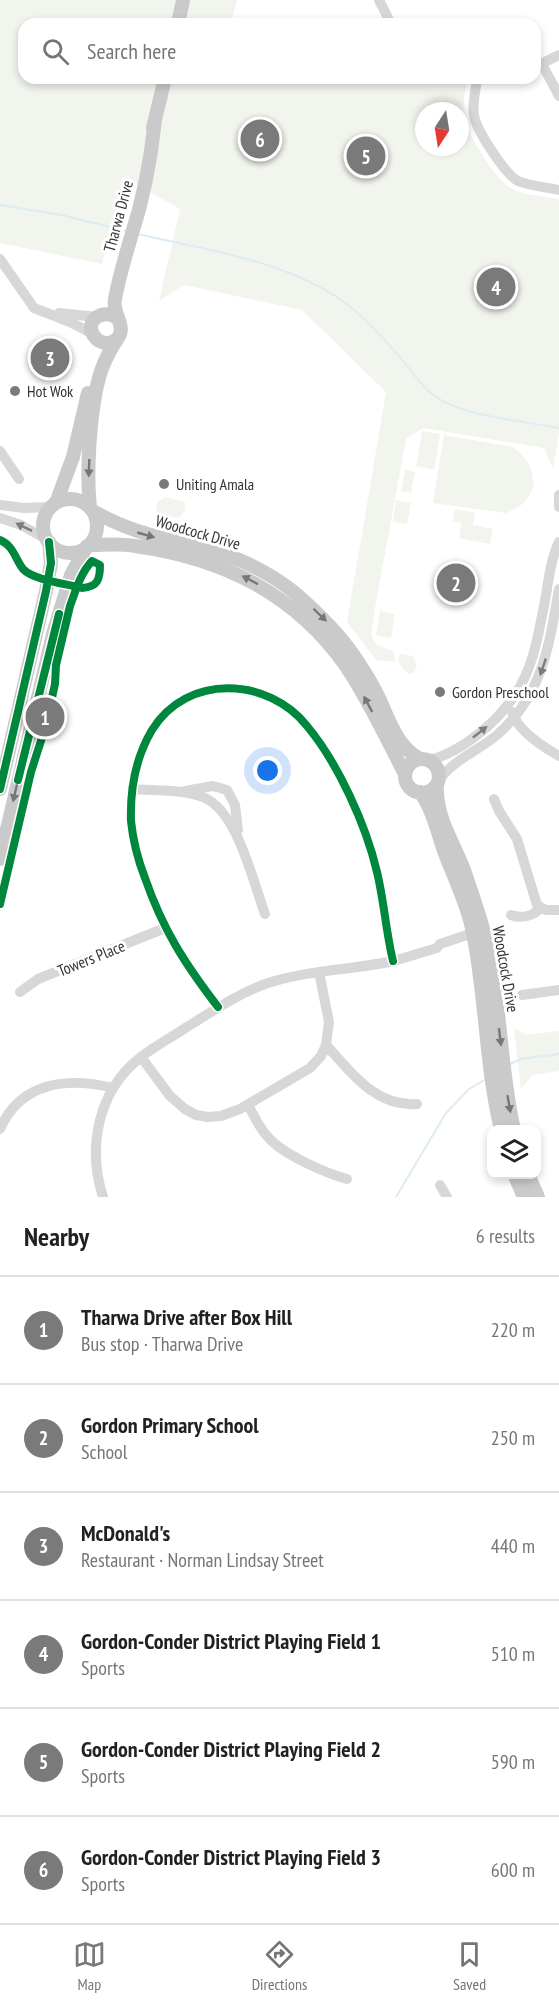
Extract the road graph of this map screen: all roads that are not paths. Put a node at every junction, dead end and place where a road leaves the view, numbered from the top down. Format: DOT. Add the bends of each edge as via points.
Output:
graph roads {
  1 [pos="183,0"];
  2 [pos="379,0"];
  3 [pos="179,18"];
  4 [pos="388,18"];
  5 [pos="559,55"];
  6 [pos="541,65"];
  7 [pos="541,69"];
  8 [pos="164,84"];
  9 [pos="476,84"];
  10 [pos="559,96"];
  11 [pos="559,190"];
  12 [pos="124,249"];
  13 [pos="0,259"];
  14 [pos="41,311"];
  15 [pos="99,316"];
  16 [pos="118,319"];
  17 [pos="94,336"];
  18 [pos="118,337"];
  19 [pos="0,451"];
  20 [pos="19,479"];
  21 [pos="0,505"];
  22 [pos="53,505"];
  23 [pos="91,509"];
  24 [pos="0,518"];
  25 [pos="47,541"];
  26 [pos="559,542"];
  27 [pos="88,545"];
  28 [pos="559,590"];
  29 [pos="332,638"];
  30 [pos="343,652"];
  31 [pos="511,702"];
  32 [pos="497,718"];
  33 [pos="514,718"];
  34 [pos="559,756"];
  35 [pos="425,759"];
  36 [pos="405,774"];
  37 [pos="438,782"];
  38 [pos="0,789"];
  39 [pos="132,789"];
  40 [pos="163,792"];
  41 [pos="420,792"];
  42 [pos="494,799"];
  43 [pos="243,854"];
  44 [pos="0,859"];
  45 [pos="540,908"];
  46 [pos="559,910"];
  47 [pos="265,914"];
  48 [pos="511,915"];
  49 [pos="165,928"];
  50 [pos="479,935"];
  51 [pos="393,961"];
  52 [pos="319,972"];
  53 [pos="559,990"];
  54 [pos="20,992"];
  55 [pos="522,995"];
  56 [pos="218,1007"];
  57 [pos="326,1046"];
  58 [pos="141,1057"];
  59 [pos="499,1083"];
  60 [pos="113,1088"];
  61 [pos="417,1104"];
  62 [pos="248,1105"];
  63 [pos="501,1125"];
  64 [pos="512,1125"];
  65 [pos="0,1129"];
  66 [pos="347,1179"];
  67 [pos="516,1179"];
  68 [pos="530,1179"];
  69 [pos="440,1185"];
  70 [pos="103,1197"];
  71 [pos="447,1197"];
  72 [pos="524,1197"];
  73 [pos="538,1197"];
  1 -- 3 [label="main road"];
  2 -- 4 [label="street"];
  5 -- 6 [label="street"];
  7 -- 10 [label="street"];
  8 -- 12 [label="main road, Tharwa Drive" via="153,143"];
  9 -- 11 [label="street" via="473,108 476,123 508,174 516,180"];
  12 -- 15 [label="main road, Tharwa Drive"];
  12 -- 16 [label="main road, Tharwa Drive" via="114,303"];
  13 -- 14 [label="street" via="28,302"];
  14 -- 15 [label="street"];
  14 -- 17 [label="street"];
  15 -- 16 [label="main road" via="110,314"];
  15 -- 17 [label="main road" via="92,325"];
  16 -- 18 [label="main road"];
  17 -- 18 [label="main road" via="105,343"];
  17 -- 22 [label="main road" via="97,357 77,444"];
  18 -- 23 [label="main road, one-way" via="100,373 95,403 88,468"];
  19 -- 20 [label="street"];
  21 -- 22 [label="street"];
  22 -- 23 [label="main road" via="74,499"];
  22 -- 25 [label="main road" via="43,522"];
  23 -- 27 [label="main road" via="97,530"];
  23 -- 29 [label="main road, Woodcock Drive, one-way" via="138,532 205,548 257,569 315,610"];
  25 -- 24 [label="street, one-way"];
  25 -- 27 [label="main road" via="67,552 77,552"];
  25 -- 38 [label="main road" via="50,570"];
  26 -- 31 [label="street" via="551,565 536,650"];
  29 -- 27 [label="main road, Woodcock Drive, one-way" via="277,596 229,570 134,545"];
  27 -- 44 [label="main road, one-way" via="71,575 53,634"];
  28 -- 33 [label="street, one-way" via="543,667"];
  29 -- 30 [label="main road, Woodcock Drive"];
  30 -- 35 [label="main road, Woodcock Drive" via="370,681 404,747"];
  36 -- 30 [label="main road, Woodcock Drive, one-way"];
  31 -- 32 [label="street"];
  31 -- 33 [label="street"];
  32 -- 33 [label="street"];
  35 -- 32 [label="street, one-way" via="439,758 458,748"];
  33 -- 34 [label="street"];
  33 -- 37 [label="street" via="481,748 448,768"];
  35 -- 36 [label="main road" via="412,762"];
  35 -- 37 [label="main road" via="439,770"];
  36 -- 41 [label="main road" via="407,784"];
  37 -- 41 [label="main road" via="430,791"];
  37 -- 50 [label="main road, Woodcock Drive" via="436,796 442,820 463,867"];
  39 -- 40 [label="street"];
  39 -- 49 [label="street" via="134,840"];
  39 -- 51 [label="street" via="143,747 152,730 184,700 232,687 249,689 281,702 315,736 358,816 377,870"];
  40 -- 43 [label="street" via="192,794 220,809 232,825"];
  40 -- 43 [label="street" via="213,786 227,790 235,805"];
  41 -- 50 [label="main road, Woodcock Drive" via="431,810"];
  42 -- 45 [label="street" via="517,839"];
  43 -- 47 [label="street"];
  45 -- 46 [label="street"];
  45 -- 48 [label="street" via="534,914"];
  49 -- 54 [label="street, Towers Place" via="38,979"];
  49 -- 56 [label="street"];
  50 -- 51 [label="street"];
  50 -- 59 [label="main road, Woodcock Drive" via="490,960"];
  51 -- 52 [label="street"];
  52 -- 56 [label="street" via="267,983"];
  52 -- 57 [label="street" via="329,1022"];
  53 -- 55 [label="street"];
  56 -- 58 [label="street"];
  57 -- 61 [label="street" via="372,1091 394,1103"];
  57 -- 62 [label="street" via="310,1068"];
  58 -- 60 [label="street"];
  58 -- 62 [label="street" via="170,1096 196,1114 221,1116"];
  59 -- 63 [label="main road, Woodcock Drive"];
  59 -- 64 [label="main road, Woodcock Drive, one-way"];
  60 -- 65 [label="street" via="73,1082 43,1088 13,1110"];
  60 -- 70 [label="street" via="102,1110 95,1145"];
  62 -- 66 [label="street" via="276,1145 322,1172"];
  67 -- 72 [label="main road"];
  68 -- 73 [label="main road"];
  69 -- 71 [label="street"];
}
